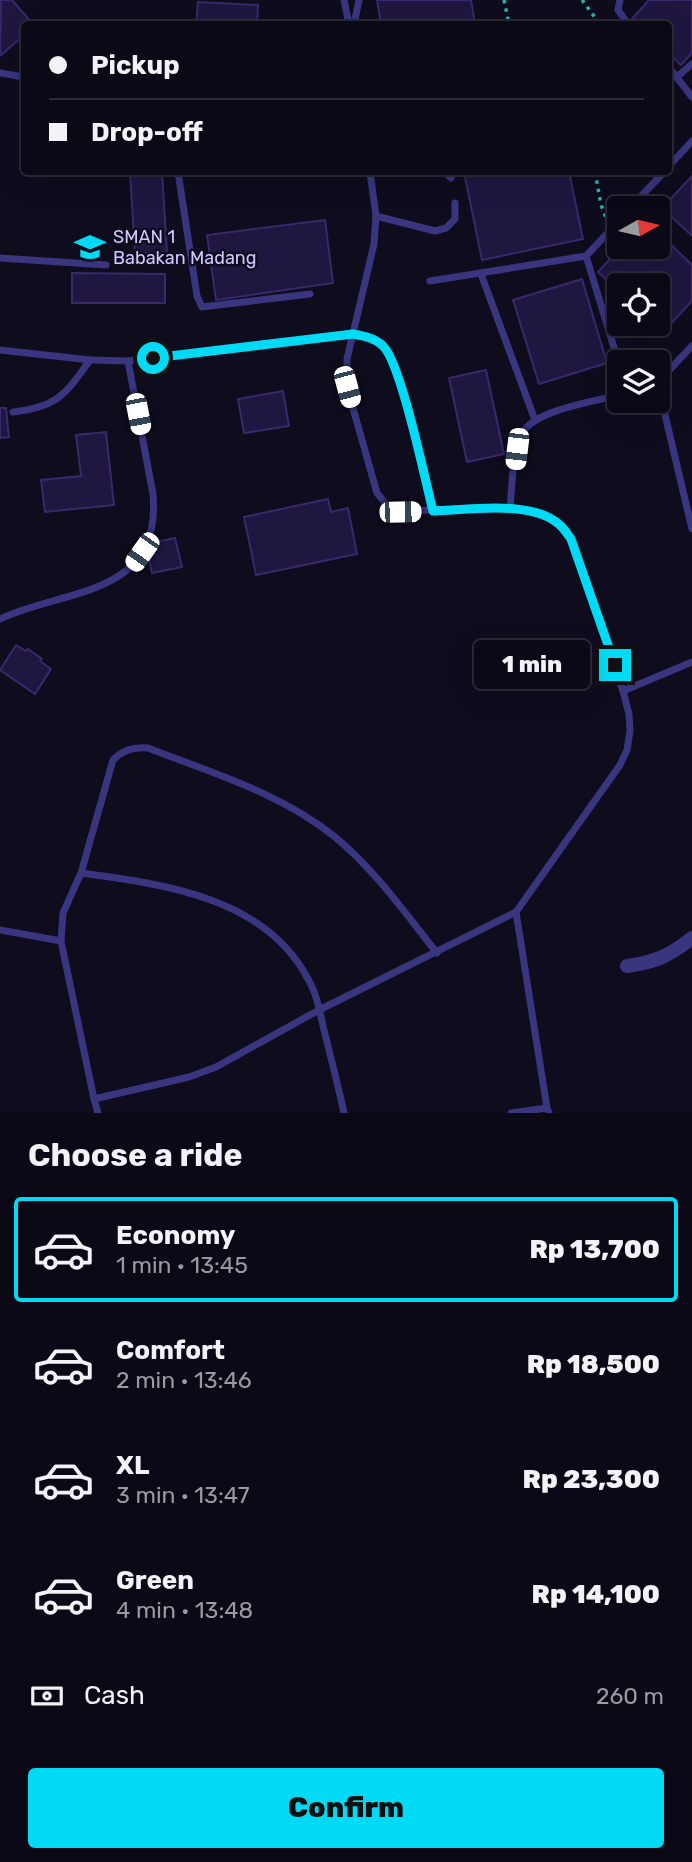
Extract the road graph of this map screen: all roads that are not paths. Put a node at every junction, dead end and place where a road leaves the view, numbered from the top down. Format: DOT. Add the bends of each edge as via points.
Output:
graph roads {
  1 [pos="344,0"];
  2 [pos="359,0"];
  3 [pos="620,0"];
  4 [pos="348,21"];
  5 [pos="355,21"];
  6 [pos="626,21"];
  7 [pos="692,64"];
  8 [pos="672,70"];
  9 [pos="0,73"];
  10 [pos="21,76"];
  11 [pos="678,76"];
  12 [pos="692,97"];
  13 [pos="692,141"];
  14 [pos="672,163"];
  15 [pos="178,175"];
  16 [pos="370,175"];
  17 [pos="448,175"];
  18 [pos="661,175"];
  19 [pos="451,178"];
  20 [pos="641,196"];
  21 [pos="455,204"];
  22 [pos="376,216"];
  23 [pos="607,233"];
  24 [pos="586,256"];
  25 [pos="0,258"];
  26 [pos="106,265"];
  27 [pos="481,274"];
  28 [pos="430,281"];
  29 [pos="310,294"];
  30 [pos="353,334"];
  31 [pos="692,346"];
  32 [pos="0,350"];
  33 [pos="615,350"];
  34 [pos="90,360"];
  35 [pos="128,361"];
  36 [pos="670,370"];
  37 [pos="607,398"];
  38 [pos="13,412"];
  39 [pos="665,413"];
  40 [pos="535,421"];
  41 [pos="510,509"];
  42 [pos="433,511"];
  43 [pos="692,529"];
  44 [pos="0,619"];
  45 [pos="692,662"];
  46 [pos="623,691"];
  47 [pos="81,873"];
  48 [pos="516,912"];
  49 [pos="0,930"];
  50 [pos="692,938"];
  51 [pos="61,942"];
  52 [pos="437,953"];
  53 [pos="627,966"];
  54 [pos="319,1010"];
  55 [pos="94,1099"];
  56 [pos="548,1111"];
  57 [pos="98,1113"];
  58 [pos="344,1113"];
  59 [pos="510,1113"];
  1 -- 4 [label="lane"];
  2 -- 5 [label="lane"];
  3 -- 6 [label="lane" via="618,10"];
  7 -- 11 [label="lane"];
  8 -- 11 [label="lane"];
  9 -- 10 [label="lane"];
  11 -- 12 [label="lane"];
  13 -- 14 [label="lane"];
  15 -- 29 [label="lane" via="202,307"];
  16 -- 22 [label="lane"];
  17 -- 19 [label="lane"];
  18 -- 20 [label="lane"];
  21 -- 22 [label="lane" via="455,219 435,231"];
  22 -- 30 [label="lane" via="370,268"];
  23 -- 24 [label="lane"];
  24 -- 27 [label="lane"];
  24 -- 33 [label="lane"];
  25 -- 26 [label="lane"];
  27 -- 28 [label="lane"];
  27 -- 40 [label="lane"];
  30 -- 35 [label="lane"];
  30 -- 42 [label="lane" via="372,338 391,356"];
  30 -- 42 [label="lane" via="347,387 377,493 390,509"];
  31 -- 36 [label="lane"];
  32 -- 34 [label="lane"];
  34 -- 35 [label="lane"];
  34 -- 38 [label="lane" via="58,400"];
  35 -- 44 [label="lane" via="154,510 149,538 133,565 110,583"];
  37 -- 40 [label="lane"];
  39 -- 43 [label="lane"];
  40 -- 41 [label="lane" via="523,431 517,449"];
  41 -- 42 [label="lane"];
  41 -- 46 [label="lane" via="549,518 571,539"];
  45 -- 46 [label="lane"];
  46 -- 48 [label="lane" via="630,731 620,765"];
  47 -- 51 [label="lane" via="64,913"];
  47 -- 52 [label="lane" via="113,760 130,749 148,748 265,793 314,822 376,878"];
  47 -- 54 [label="lane" via="177,888 257,923 297,960"];
  48 -- 52 [label="lane"];
  48 -- 56 [label="lane"];
  49 -- 51 [label="lane"];
  50 -- 53 [label="street" via="654,962"];
  51 -- 55 [label="lane"];
  52 -- 54 [label="lane"];
  54 -- 55 [label="lane" via="204,1072"];
  54 -- 58 [label="lane"];
  55 -- 57 [label="lane"];
  56 -- 59 [label="lane"];
}
